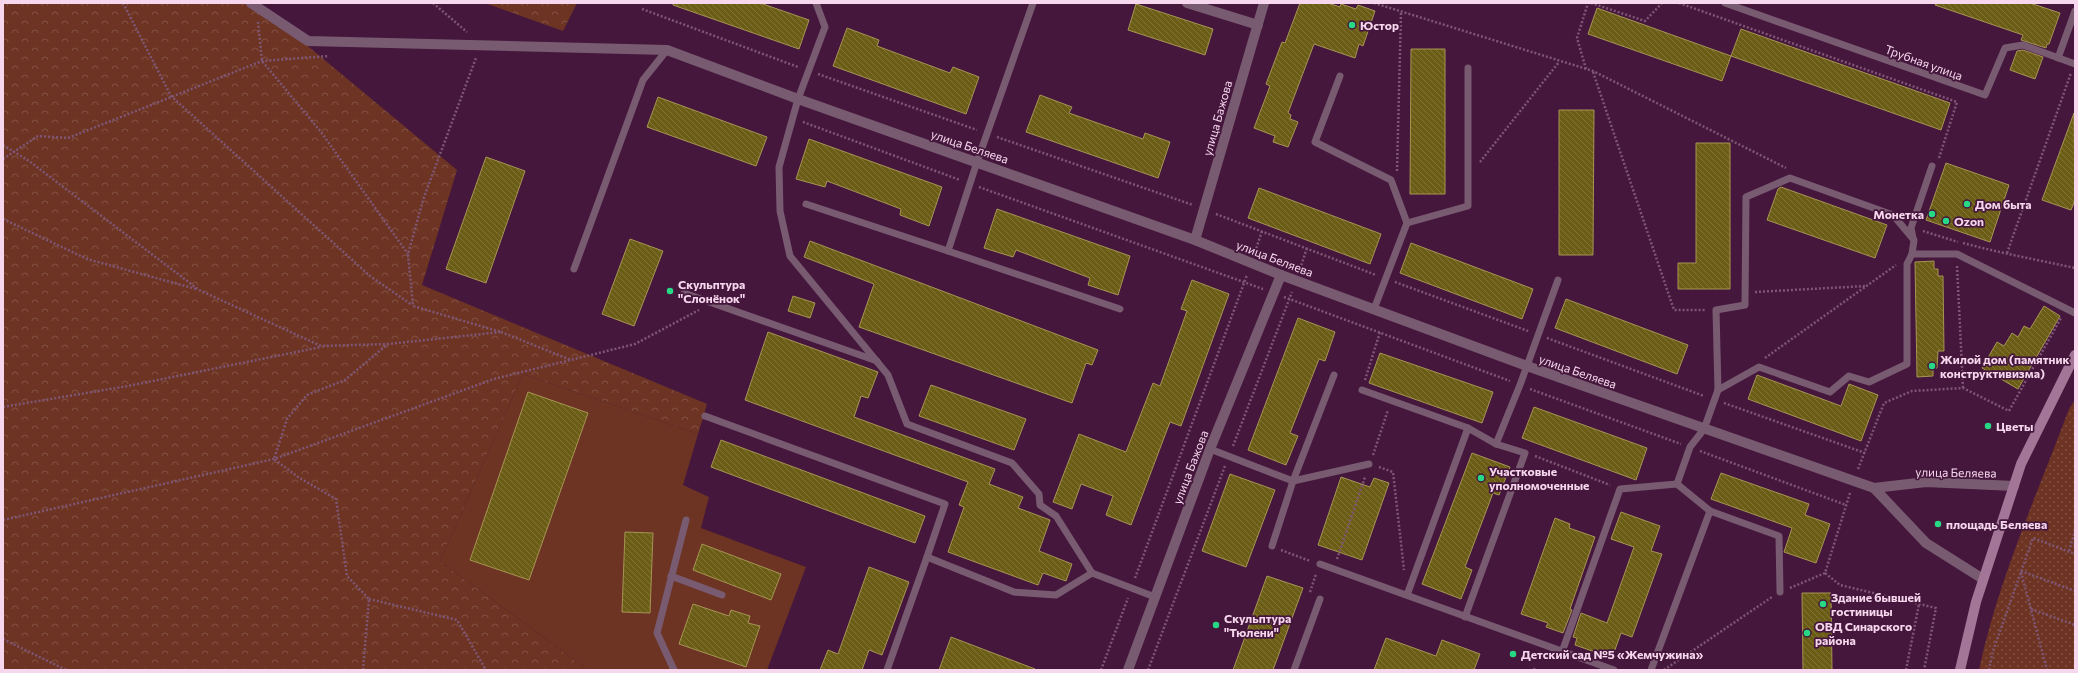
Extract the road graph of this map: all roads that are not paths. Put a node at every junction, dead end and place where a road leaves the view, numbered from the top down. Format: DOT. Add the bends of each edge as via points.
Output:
graph roads {
  1 [pos="816,3"];
  2 [pos="1033,3"];
  3 [pos="1187,3"];
  4 [pos="1264,3"];
  5 [pos="1725,3"];
  6 [pos="254,5"];
  7 [pos="1738,5"];
  8 [pos="2075,11"];
  9 [pos="1258,25"];
  10 [pos="667,50"];
  11 [pos="2058,58"];
  12 [pos="2075,64"];
  13 [pos="1468,68"];
  14 [pos="1340,76"];
  15 [pos="798,99"];
  16 [pos="977,162"];
  17 [pos="1932,166"];
  18 [pos="806,204"];
  19 [pos="1407,223"];
  20 [pos="1195,240"];
  21 [pos="1914,240"];
  22 [pos="948,251"];
  23 [pos="1912,254"];
  24 [pos="574,269"];
  25 [pos="1281,275"];
  26 [pos="1558,280"];
  27 [pos="684,293"];
  28 [pos="1120,309"];
  29 [pos="1374,309"];
  30 [pos="2075,313"];
  31 [pos="2075,355"];
  32 [pos="877,361"];
  33 [pos="1527,366"];
  34 [pos="1334,375"];
  35 [pos="1362,390"];
  36 [pos="1718,390"];
  37 [pos="705,416"];
  38 [pos="1468,428"];
  39 [pos="1704,429"];
  40 [pos="1496,444"];
  41 [pos="1210,449"];
  42 [pos="1370,464"];
  43 [pos="1293,481"];
  44 [pos="1677,484"];
  45 [pos="2014,486"];
  46 [pos="1874,488"];
  47 [pos="1710,511"];
  48 [pos="686,520"];
  49 [pos="1272,546"];
  50 [pos="928,557"];
  51 [pos="1320,564"];
  52 [pos="1092,573"];
  53 [pos="672,576"];
  54 [pos="1983,579"];
  55 [pos="1780,592"];
  56 [pos="722,595"];
  57 [pos="1407,595"];
  58 [pos="1155,597"];
  59 [pos="1320,600"];
  60 [pos="1465,617"];
  61 [pos="1562,652"];
  62 [pos="674,670"];
  63 [pos="887,670"];
  64 [pos="1128,670"];
  65 [pos="1294,670"];
  66 [pos="1614,670"];
  67 [pos="1652,670"];
  68 [pos="1960,670"];
  1 -- 15 [label="lane" via="824,28"];
  2 -- 16 [label="lane"];
  3 -- 9 [label="street"];
  4 -- 9 [label="street, улица Бажова"];
  5 -- 7 [label="lane, Трубная улица"];
  6 -- 10 [label="street, улица Беляева" via="308,42"];
  7 -- 11 [label="lane, Трубная улица" via="1985,96 2005,48 2022,45"];
  8 -- 11 [label="lane"];
  9 -- 20 [label="street, улица Бажова"];
  10 -- 15 [label="street, улица Беляева"];
  10 -- 24 [label="lane" via="643,80"];
  11 -- 12 [label="lane, Трубная улица"];
  13 -- 19 [label="lane" via="1468,206"];
  14 -- 19 [label="lane" via="1315,142 1391,180"];
  15 -- 16 [label="street, улица Беляева"];
  15 -- 32 [label="lane" via="779,167 780,211 790,256"];
  16 -- 20 [label="street, улица Беляева"];
  16 -- 22 [label="lane"];
  17 -- 21 [label="lane" via="1911,228"];
  18 -- 22 [label="lane"];
  19 -- 29 [label="lane"];
  20 -- 25 [label="street, улица Беляева"];
  21 -- 23 [label="lane"];
  21 -- 36 [label="lane" via="1893,215 1790,178 1746,197 1745,305 1716,310"];
  22 -- 28 [label="lane"];
  23 -- 30 [label="lane" via="1957,254"];
  23 -- 36 [label="lane" via="1907,264 1907,364 1869,382 1849,376 1830,392 1759,367"];
  25 -- 29 [label="street, улица Беляева"];
  25 -- 41 [label="street, улица Бажова"];
  26 -- 33 [label="lane"];
  27 -- 32 [label="lane"];
  29 -- 33 [label="street, улица Беляева"];
  31 -- 45 [label="street" via="2021,464"];
  32 -- 52 [label="lane" via="888,375 907,424 1012,463 1039,494 1040,505 1056,516"];
  33 -- 39 [label="street, улица Беляева"];
  33 -- 40 [label="lane"];
  34 -- 43 [label="lane"];
  35 -- 38 [label="lane"];
  36 -- 39 [label="lane"];
  37 -- 50 [label="lane" via="945,504"];
  38 -- 40 [label="lane"];
  38 -- 57 [label="lane"];
  39 -- 44 [label="lane" via="1690,447"];
  39 -- 46 [label="street, улица Беляева"];
  40 -- 60 [label="lane" via="1525,453"];
  41 -- 43 [label="lane"];
  41 -- 58 [label="street, улица Бажова"];
  42 -- 43 [label="lane"];
  43 -- 49 [label="lane"];
  44 -- 47 [label="lane"];
  44 -- 61 [label="lane" via="1620,489"];
  45 -- 46 [label="street, улица Беляева" via="1926,482"];
  45 -- 54 [label="street"];
  46 -- 54 [label="street, улица Беляева" via="1926,543"];
  47 -- 55 [label="lane" via="1779,536"];
  47 -- 67 [label="lane"];
  48 -- 53 [label="lane"];
  50 -- 52 [label="lane" via="1014,592 1056,595"];
  50 -- 63 [label="lane"];
  51 -- 57 [label="lane"];
  52 -- 58 [label="lane"];
  53 -- 56 [label="lane"];
  53 -- 62 [label="lane" via="657,633"];
  54 -- 68 [label="street"];
  57 -- 60 [label="lane"];
  58 -- 64 [label="street, улица Бажова"];
  59 -- 65 [label="lane"];
  60 -- 61 [label="lane"];
  61 -- 66 [label="lane"];
}
